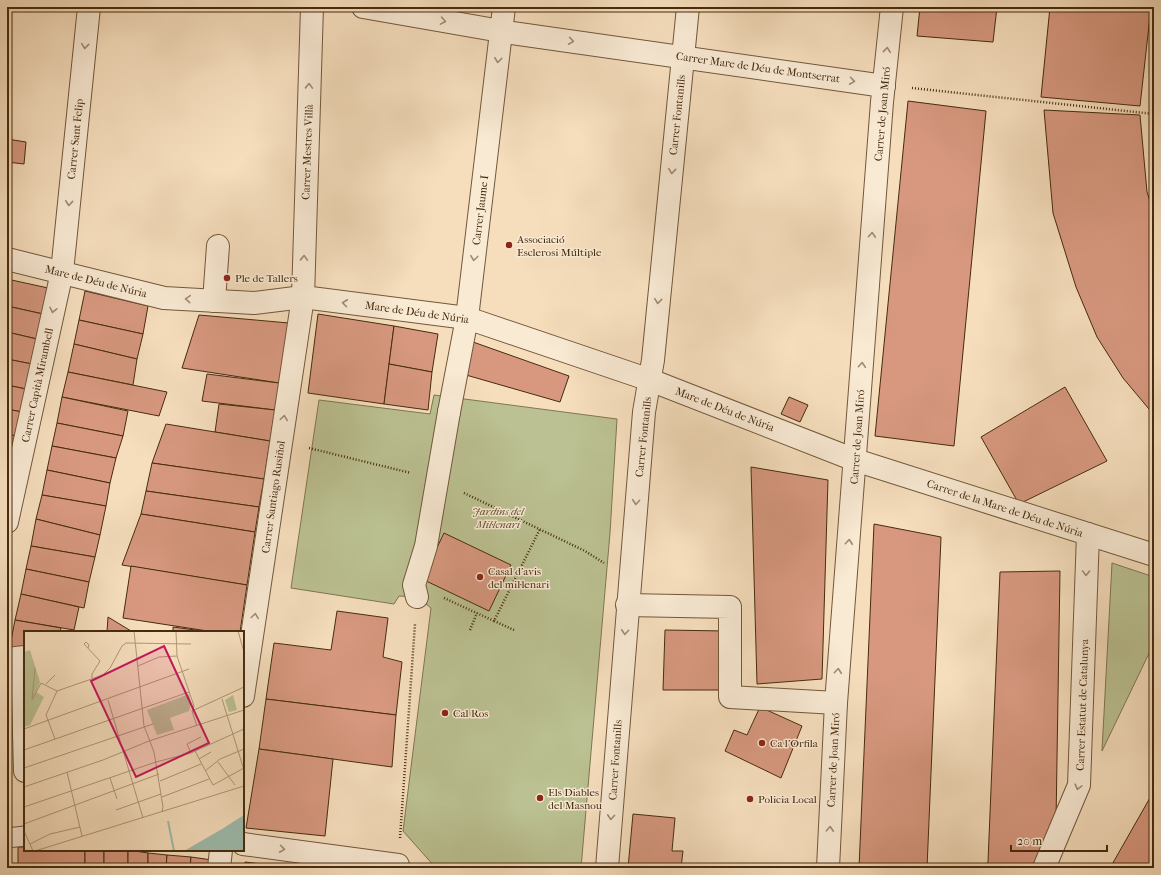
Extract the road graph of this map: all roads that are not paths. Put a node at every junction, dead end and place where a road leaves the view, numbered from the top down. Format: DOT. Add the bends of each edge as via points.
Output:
graph roads {
  1 [pos="89,7"];
  2 [pos="312,7"];
  3 [pos="363,7"];
  4 [pos="504,7"];
  5 [pos="688,7"];
  6 [pos="892,7"];
  7 [pos="502,31"];
  8 [pos="683,56"];
  9 [pos="884,86"];
  10 [pos="218,246"];
  11 [pos="7,259"];
  12 [pos="62,272"];
  13 [pos="303,297"];
  14 [pos="214,301"];
  15 [pos="467,318"];
  16 [pos="650,380"];
  17 [pos="855,460"];
  18 [pos="7,517"];
  19 [pos="1088,534"];
  20 [pos="1154,555"];
  21 [pos="415,591"];
  22 [pos="627,605"];
  23 [pos="18,658"];
  24 [pos="244,689"];
  25 [pos="836,703"];
  26 [pos="24,755"];
  27 [pos="24,836"];
  28 [pos="7,838"];
  29 [pos="244,844"];
  30 [pos="221,851"];
  31 [pos="400,867"];
  32 [pos="219,868"];
  33 [pos="607,868"];
  34 [pos="828,868"];
  35 [pos="1044,868"];
  1 -- 12 [label="street, Carrer Sant Felip, one-way"];
  13 -- 2 [label="street, Carrer Mestres Villà, one-way"];
  3 -- 7 [label="street, Carrer Mare de Déu de Montserrat, one-way"];
  4 -- 7 [label="street, Carrer Jaume I"];
  5 -- 8 [label="street, Carrer Fontanills"];
  9 -- 6 [label="street, Carrer de Joan Miró, one-way"];
  7 -- 8 [label="street, Carrer Mare de Déu de Montserrat, one-way"];
  7 -- 15 [label="street, Carrer Jaume I, one-way"];
  8 -- 9 [label="street, Carrer Mare de Déu de Montserrat, one-way"];
  8 -- 16 [label="street, Carrer Fontanills, one-way"];
  17 -- 9 [label="street, Carrer de Joan Miró, one-way"];
  10 -- 14 [label="street"];
  11 -- 12 [label="street, Mare de Déu de Núria"];
  14 -- 12 [label="street, Mare de Déu de Núria, one-way" via="164,298"];
  12 -- 18 [label="street, Carrer Capità Mirambell, one-way"];
  13 -- 14 [label="street, Mare de Déu de Núria" via="254,303"];
  15 -- 13 [label="street, Mare de Déu de Núria, one-way"];
  24 -- 13 [label="street, Carrer Santiago Rusiñol, one-way"];
  15 -- 16 [label="street, Mare de Déu de Núria"];
  15 -- 21 [label="street, Carrer Jaume I" via="426,546"];
  16 -- 17 [label="street, Mare de Déu de Núria"];
  16 -- 22 [label="street, Carrer Fontanills, one-way" via="644,412"];
  17 -- 19 [label="street, Carrer de la Mare de Déu de Núria"];
  25 -- 17 [label="street, Carrer de Joan Miró, one-way"];
  19 -- 20 [label="street, Carrer de la Mare de Déu de Núria"];
  19 -- 35 [label="street, Carrer Estatut de Catalunya, one-way" via="1079,785"];
  22 -- 25 [label="street" via="730,607 730,697"];
  22 -- 33 [label="street, Carrer Fontanills, one-way"];
  23 -- 26 [label="street"];
  34 -- 25 [label="street, Carrer de Joan Miró, one-way"];
  27 -- 28 [label="lane"];
  29 -- 31 [label="street, one-way"];
  30 -- 32 [label="street"];
}
